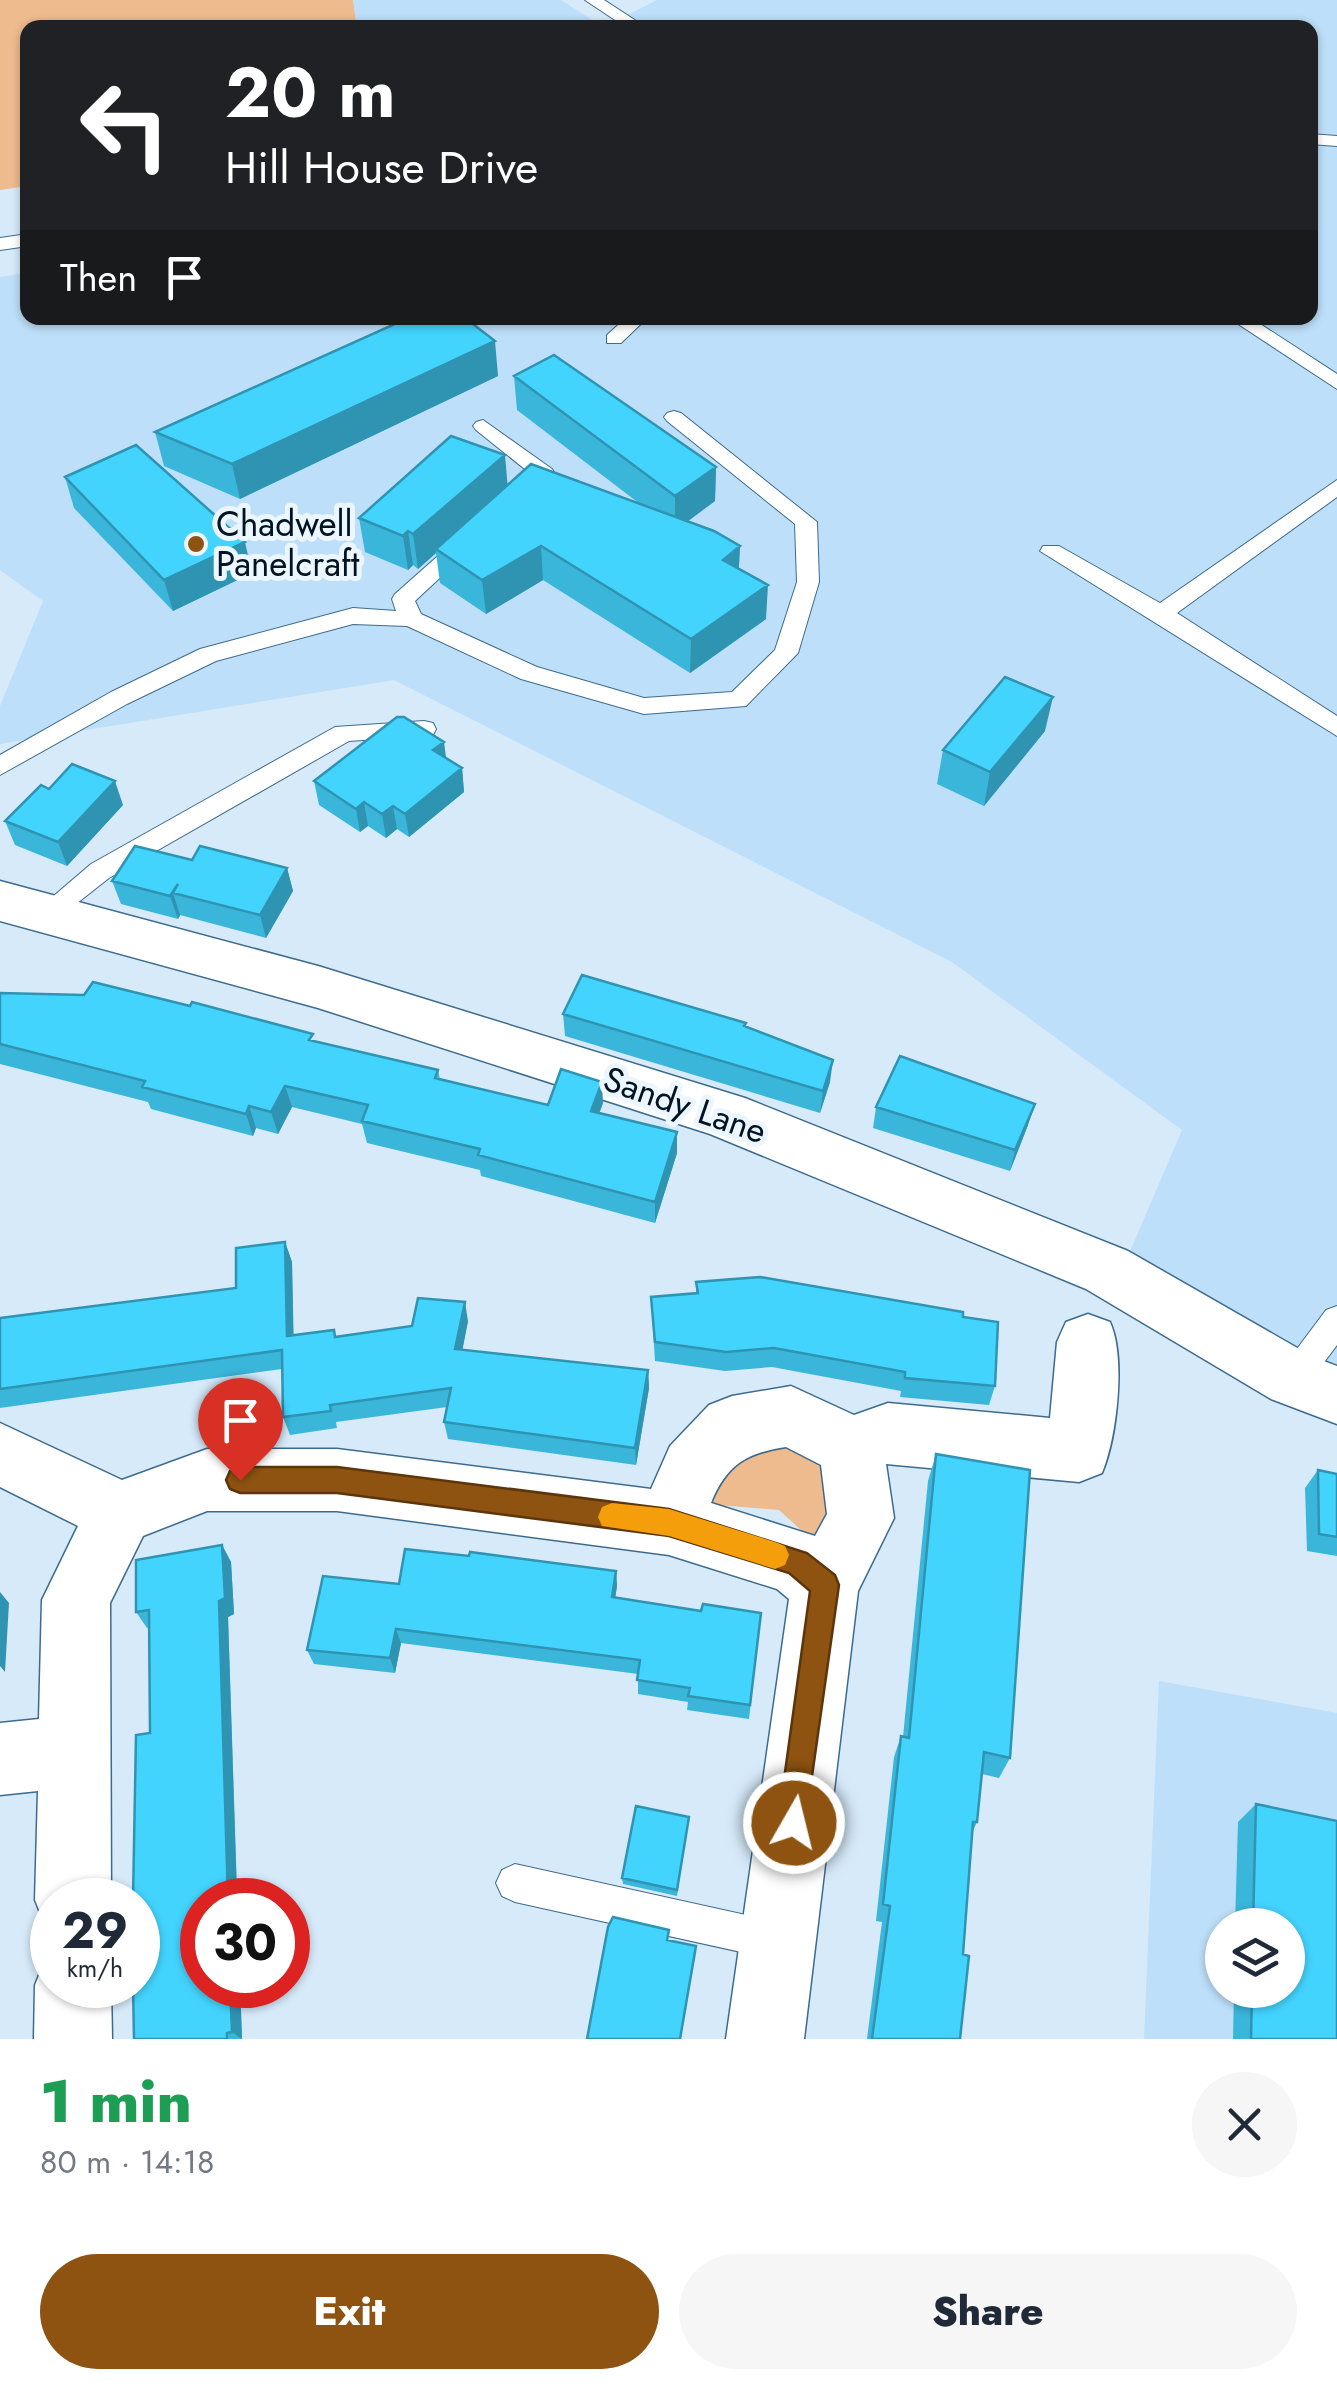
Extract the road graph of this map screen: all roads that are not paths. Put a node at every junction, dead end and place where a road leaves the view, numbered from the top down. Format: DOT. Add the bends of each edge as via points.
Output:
graph roads {
  1 [pos="593,0"];
  2 [pos="629,0"];
  3 [pos="617,14"];
  4 [pos="626,20"];
  5 [pos="630,325"];
  6 [pos="1249,325"];
  7 [pos="614,340"];
  8 [pos="1337,384"];
  9 [pos="674,417"];
  10 [pos="483,426"];
  11 [pos="1337,486"];
  12 [pos="516,499"];
  13 [pos="488,524"];
  14 [pos="1052,552"];
  15 [pos="1161,613"];
  16 [pos="411,620"];
  17 [pos="1337,728"];
  18 [pos="424,729"];
  19 [pos="0,766"];
  20 [pos="24,906"];
  21 [pos="1337,1320"];
  22 [pos="1088,1342"];
  23 [pos="1315,1387"];
  24 [pos="851,1447"];
  25 [pos="0,1454"];
  26 [pos="120,1513"];
  27 [pos="669,1523"];
  28 [pos="825,1585"];
  29 [pos="73,1751"];
  30 [pos="0,1759"];
  31 [pos="73,1878"];
  32 [pos="515,1883"];
  33 [pos="778,1942"];
  34 [pos="73,2008"];
  35 [pos="72,2039"];
  36 [pos="765,2039"];
  1 -- 3 [label="lane"];
  2 -- 3 [label="lane"];
  3 -- 4 [label="lane"];
  5 -- 7 [label="lane"];
  6 -- 8 [label="lane"];
  9 -- 16 [label="lane" via="806,522 808,582 786,653 738,700 644,706 528,673"];
  10 -- 12 [label="lane" via="544,474"];
  11 -- 15 [label="lane"];
  13 -- 16 [label="lane" via="403,599"];
  14 -- 15 [label="lane"];
  15 -- 17 [label="lane"];
  16 -- 19 [label="lane" via="353,616 208,655"];
  18 -- 20 [label="lane" via="344,733 100,871"];
  20 -- 23 [label="street, Sandy Lane" via="318,987 726,1115 1107,1270"];
  21 -- 23 [label="lane"];
  22 -- 24 [label="street" via="1078,1451 888,1434"];
  24 -- 27 [label="street" via="790,1416 732,1426 692,1468"];
  24 -- 28 [label="street" via="860,1518"];
  25 -- 26 [label="street"];
  26 -- 27 [label="street" via="207,1480 337,1480"];
  26 -- 29 [label="street" via="76,1600"];
  27 -- 28 [label="street" via="798,1562"];
  28 -- 33 [label="street"];
  29 -- 30 [label="street"];
  29 -- 31 [label="street"];
  32 -- 33 [label="lane"];
  33 -- 36 [label="street"];
  34 -- 35 [label="street"];
}
